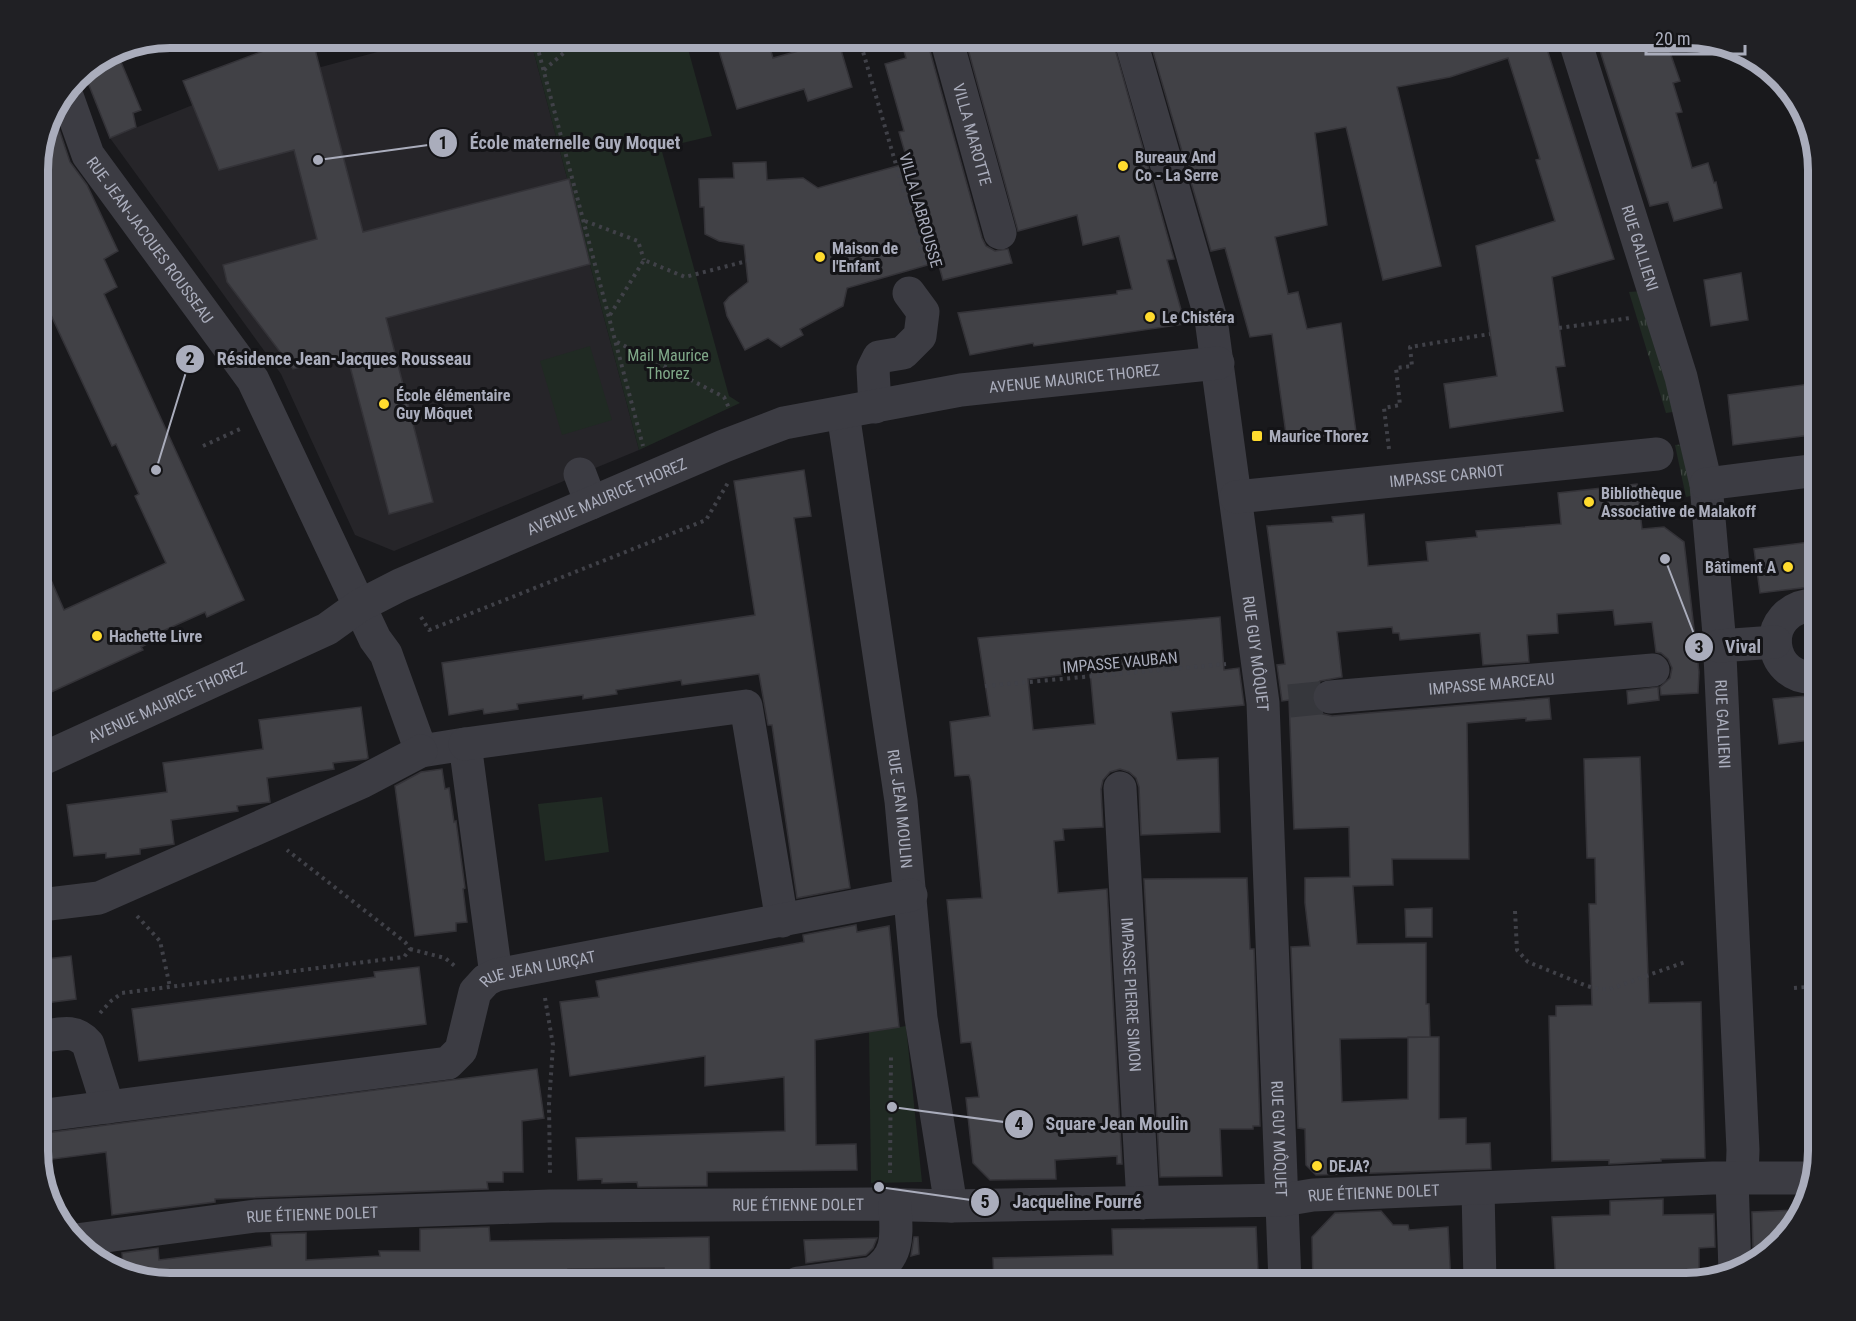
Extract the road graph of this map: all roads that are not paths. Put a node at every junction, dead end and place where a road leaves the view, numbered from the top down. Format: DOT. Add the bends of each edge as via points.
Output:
graph roads {
  1 [pos="949,48"];
  2 [pos="1133,48"];
  3 [pos="1577,48"];
  4 [pos="69,102"];
  5 [pos="1000,233"];
  6 [pos="909,294"];
  7 [pos="1218,363"];
  8 [pos="875,407"];
  9 [pos="843,413"];
  10 [pos="1657,454"];
  11 [pos="1808,471"];
  12 [pos="1706,484"];
  13 [pos="1236,497"];
  14 [pos="1808,605"];
  15 [pos="359,606"];
  16 [pos="1775,642"];
  17 [pos="1719,646"];
  18 [pos="1653,670"];
  19 [pos="1808,676"];
  20 [pos="1330,697"];
  21 [pos="465,744"];
  22 [pos="421,751"];
  23 [pos="48,756"];
  24 [pos="1120,788"];
  25 [pos="911,895"];
  26 [pos="48,904"];
  27 [pos="782,921"];
  28 [pos="496,975"];
  29 [pos="48,1036"];
  30 [pos="108,1107"];
  31 [pos="48,1115"];
  32 [pos="1737,1178"];
  33 [pos="1805,1178"];
  34 [pos="1478,1189"];
  35 [pos="893,1190"];
  36 [pos="1283,1200"];
  37 [pos="1143,1203"];
  38 [pos="951,1206"];
  39 [pos="86,1239"];
  40 [pos="1736,1262"];
  41 [pos="873,1273"];
  42 [pos="1285,1273"];
  43 [pos="1480,1273"];
  1 -- 5 [label="street, VILLA MAROTTE"];
  2 -- 7 [label="street, RUE GUY MÔQUET" via="1211,319"];
  3 -- 12 [label="street, RUE GALLIENI" via="1682,377"];
  4 -- 15 [label="street, RUE JEAN-JACQUES ROUSSEAU" via="88,154 253,380"];
  6 -- 8 [label="street" via="923,312 920,336 903,353 879,357 873,369"];
  7 -- 8 [label="street, AVENUE MAURICE THOREZ" via="961,390"];
  7 -- 13 [label="street, RUE GUY MÔQUET"];
  8 -- 9 [label="street, AVENUE MAURICE THOREZ"];
  9 -- 15 [label="street, AVENUE MAURICE THOREZ" via="784,423 586,489"];
  9 -- 25 [label="street, RUE JEAN MOULIN" via="901,801"];
  10 -- 13 [label="street, IMPASSE CARNOT"];
  11 -- 12 [label="street"];
  12 -- 17 [label="street, RUE GALLIENI"];
  13 -- 36 [label="street, RUE GUY MÔQUET" via="1258,662 1276,702"];
  14 -- 16 [label="street" via="1783,618"];
  15 -- 22 [label="street, RUE JEAN-JACQUES ROUSSEAU" via="386,654"];
  15 -- 23 [label="street, AVENUE MAURICE THOREZ" via="327,629"];
  16 -- 17 [label="street"];
  16 -- 19 [label="street" via="1782,663 1791,671"];
  17 -- 32 [label="street, RUE GALLIENI" via="1743,1150"];
  18 -- 20 [label="street, IMPASSE MARCEAU"];
  21 -- 22 [label="street"];
  21 -- 27 [label="street" via="746,706"];
  21 -- 28 [label="street"];
  22 -- 26 [label="street" via="362,782 99,898"];
  24 -- 37 [label="street, IMPASSE PIERRE SIMON"];
  25 -- 27 [label="street, RUE JEAN LURÇAT"];
  25 -- 38 [label="street, RUE JEAN MOULIN" via="921,1018"];
  27 -- 28 [label="street, RUE JEAN LURÇAT"];
  28 -- 30 [label="street, RUE JEAN LURÇAT" via="475,992 461,1050 448,1062"];
  29 -- 30 [label="street" via="73,1033 88,1044"];
  30 -- 31 [label="street, RUE JEAN LURÇAT"];
  32 -- 33 [label="street, RUE ÉTIENNE DOLET"];
  32 -- 34 [label="street, RUE ÉTIENNE DOLET"];
  32 -- 40 [label="street, RUE GALLIENI"];
  34 -- 36 [label="street, RUE ÉTIENNE DOLET"];
  34 -- 43 [label="street"];
  35 -- 38 [label="street, RUE ÉTIENNE DOLET"];
  35 -- 39 [label="street, RUE ÉTIENNE DOLET" via="255,1216"];
  35 -- 41 [label="street" via="896,1242 891,1255"];
  36 -- 37 [label="street, RUE ÉTIENNE DOLET"];
  36 -- 42 [label="street, RUE GUY MÔQUET"];
  37 -- 38 [label="street, RUE ÉTIENNE DOLET"];
}
